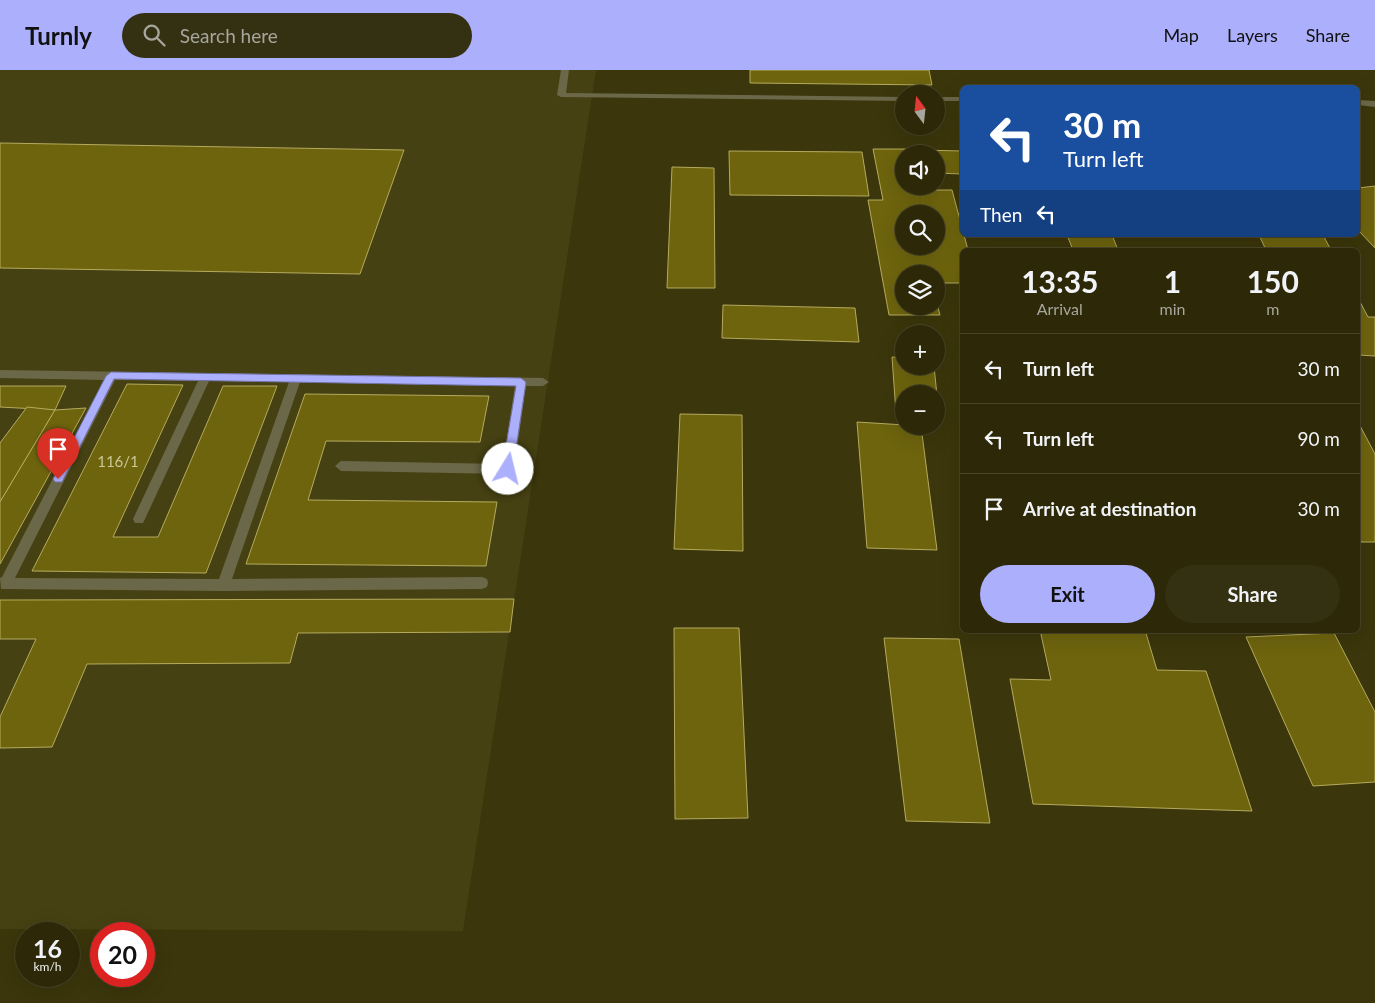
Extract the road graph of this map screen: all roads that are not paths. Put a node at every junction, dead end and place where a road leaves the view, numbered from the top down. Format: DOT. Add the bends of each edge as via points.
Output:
graph roads {
  1 [pos="565,70"];
  2 [pos="895,99"];
  3 [pos="945,99"];
  4 [pos="960,99"];
  5 [pos="1360,103"];
  6 [pos="1375,104"];
  7 [pos="0,374"];
  8 [pos="111,376"];
  9 [pos="205,377"];
  10 [pos="296,378"];
  11 [pos="521,382"];
  12 [pos="543,382"];
  13 [pos="341,466"];
  14 [pos="139,519"];
  15 [pos="482,582"];
  16 [pos="3,583"];
  17 [pos="224,585"];
  1 -- 2 [label="lane" via="561,95"];
  3 -- 4 [label="lane"];
  5 -- 6 [label="lane"];
  7 -- 8 [label="lane"];
  8 -- 9 [label="lane"];
  8 -- 16 [label="lane"];
  9 -- 10 [label="lane"];
  9 -- 14 [label="lane"];
  10 -- 11 [label="lane"];
  10 -- 17 [label="lane"];
  11 -- 12 [label="lane"];
  11 -- 13 [label="lane" via="508,469"];
  15 -- 17 [label="lane"];
  16 -- 17 [label="lane"];
}
